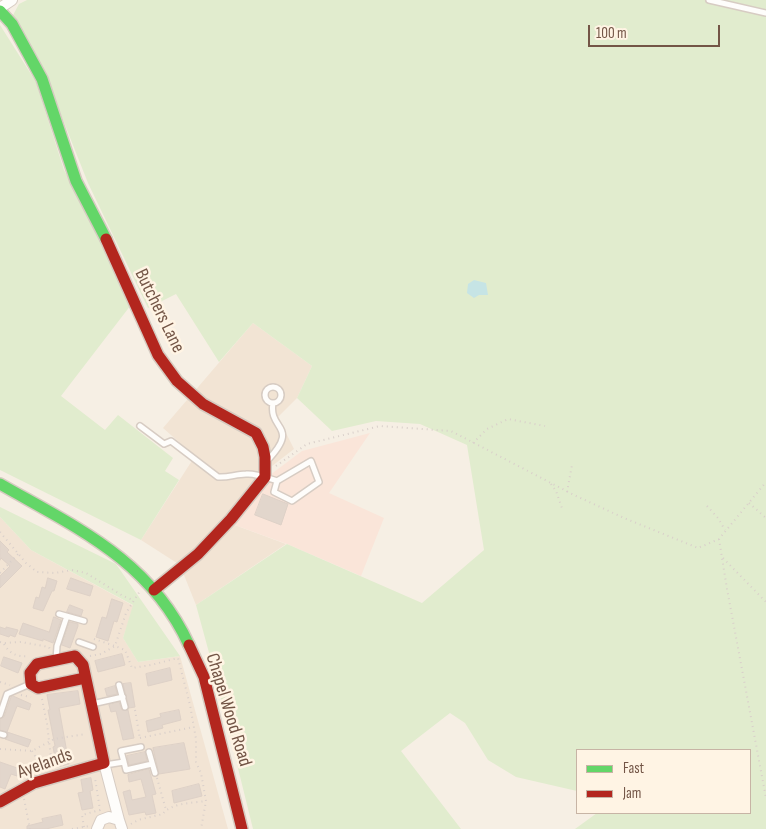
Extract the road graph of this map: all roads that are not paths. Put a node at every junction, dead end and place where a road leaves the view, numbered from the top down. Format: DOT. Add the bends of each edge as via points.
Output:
graph roads {
  1 [pos="12,0"];
  2 [pos="709,0"];
  3 [pos="0,9"];
  4 [pos="766,13"];
  5 [pos="273,403"];
  6 [pos="140,426"];
  7 [pos="265,471"];
  8 [pos="277,481"];
  9 [pos="0,484"];
  10 [pos="151,586"];
  11 [pos="59,614"];
  12 [pos="68,616"];
  13 [pos="84,621"];
  14 [pos="93,648"];
  15 [pos="75,656"];
  16 [pos="56,660"];
  17 [pos="85,678"];
  18 [pos="119,685"];
  19 [pos="35,686"];
  20 [pos="122,698"];
  21 [pos="92,704"];
  22 [pos="124,707"];
  23 [pos="0,715"];
  24 [pos="141,746"];
  25 [pos="149,752"];
  26 [pos="124,762"];
  27 [pos="152,764"];
  28 [pos="100,765"];
  29 [pos="155,773"];
  30 [pos="0,802"];
  31 [pos="124,825"];
  32 [pos="98,826"];
  33 [pos="242,829"];
  1 -- 3 [label="street"];
  2 -- 4 [label="lane"];
  3 -- 7 [label="street, Butchers Lane" via="12,24 42,79 76,181 158,355 177,381 203,404 256,434 263,447"];
  5 -- 7 [label="lane" via="273,412 283,433 280,447"];
  6 -- 7 [label="lane" via="164,444 171,441 218,477"];
  7 -- 8 [label="lane"];
  7 -- 10 [label="street" via="231,519 198,554"];
  8 -- 8 [label="lane" via="310,461 319,482 292,501 274,492"];
  9 -- 10 [label="street, Chapel Wood Road" via="97,539"];
  10 -- 33 [label="street, Chapel Wood Road" via="182,629 204,677"];
  11 -- 12 [label="lane"];
  12 -- 13 [label="lane"];
  12 -- 16 [label="lane" via="56,646"];
  14 -- 15 [label="lane" via="80,643"];
  15 -- 16 [label="street"];
  15 -- 17 [label="street" via="83,665"];
  16 -- 19 [label="street" via="37,664 30,673"];
  17 -- 19 [label="street"];
  17 -- 21 [label="street"];
  18 -- 20 [label="lane"];
  19 -- 23 [label="lane" via="7,694"];
  20 -- 21 [label="lane"];
  20 -- 22 [label="lane"];
  21 -- 28 [label="street"];
  24 -- 26 [label="lane" via="121,751"];
  25 -- 27 [label="lane"];
  26 -- 27 [label="lane" via="126,770"];
  26 -- 28 [label="lane"];
  27 -- 29 [label="lane"];
  28 -- 30 [label="street, Ayelands" via="34,783"];
  28 -- 31 [label="street"];
  31 -- 32 [label="street" via="109,816"];
}
